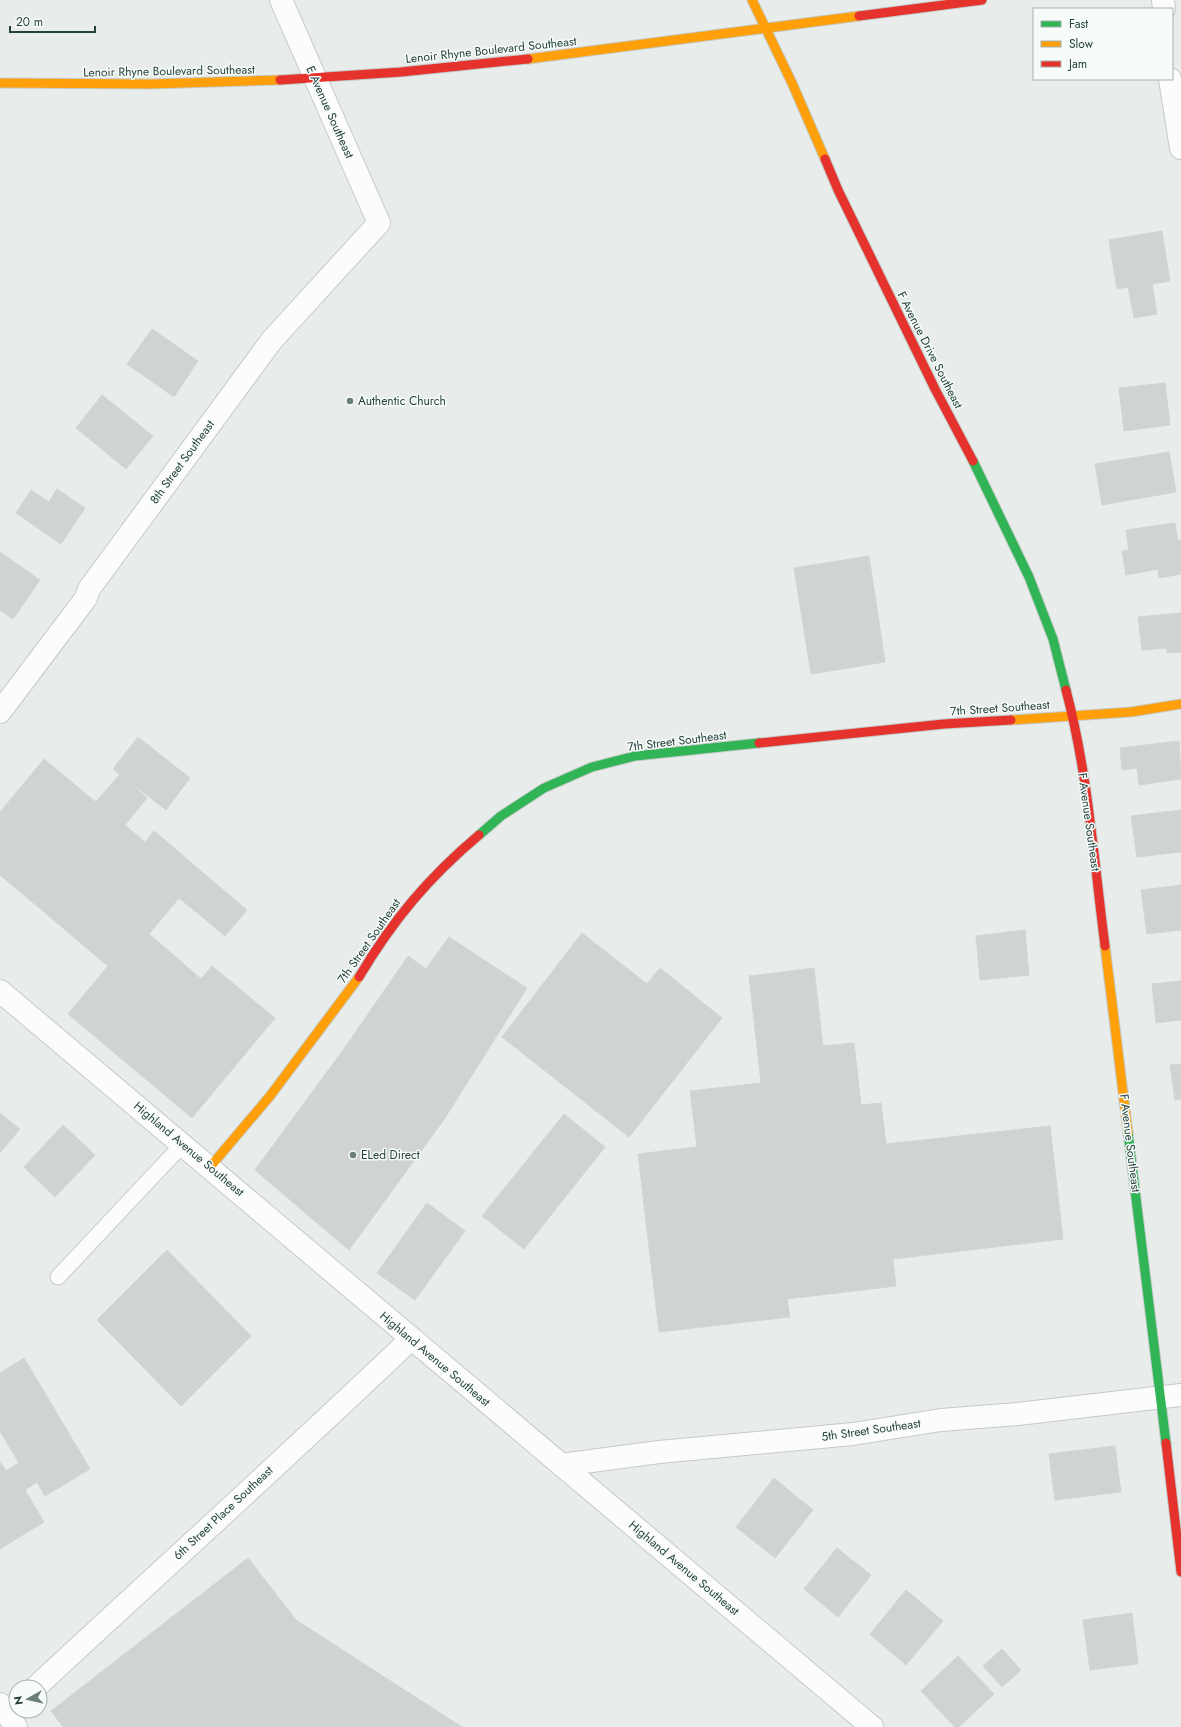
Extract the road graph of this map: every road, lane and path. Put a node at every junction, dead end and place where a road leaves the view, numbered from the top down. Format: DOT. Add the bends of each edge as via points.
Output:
graph roads {
  1 [pos="281,0"];
  2 [pos="752,0"];
  3 [pos="982,0"];
  4 [pos="765,28"];
  5 [pos="314,78"];
  6 [pos="1170,80"];
  7 [pos="0,83"];
  8 [pos="1181,148"];
  9 [pos="379,223"];
  10 [pos="1181,704"];
  11 [pos="0,712"];
  12 [pos="1073,715"];
  13 [pos="0,991"];
  14 [pos="182,1144"];
  15 [pos="210,1167"];
  16 [pos="58,1277"];
  17 [pos="411,1339"];
  18 [pos="1171,1396"];
  19 [pos="561,1465"];
  20 [pos="1181,1572"];
  21 [pos="45,1679"];
  22 [pos="872,1727"];
  1 -- 5 [label="street, E Avenue Southeast"];
  2 -- 4 [label="street, F Avenue Drive Southeast"];
  3 -- 4 [label="street, Lenoir Rhyne Boulevard Southeast"];
  4 -- 5 [label="street, Lenoir Rhyne Boulevard Southeast" via="522,60"];
  4 -- 12 [label="street, F Avenue Drive Southeast" via="792,83 838,190 1029,577 1053,639"];
  5 -- 7 [label="street, Lenoir Rhyne Boulevard Southeast" via="188,84"];
  5 -- 9 [label="street, E Avenue Southeast"];
  6 -- 8 [label="street"];
  9 -- 11 [label="street, 8th Street Southeast" via="272,340 89,589 86,598"];
  10 -- 12 [label="street, 7th Street Southeast" via="1131,712"];
  12 -- 15 [label="street, 7th Street Southeast" via="944,724 635,756 592,767 544,788 502,816 450,859 404,909 313,1040"];
  12 -- 18 [label="street, F Avenue Southeast"];
  13 -- 14 [label="street, Highland Avenue Southeast"];
  14 -- 15 [label="street, Highland Avenue Southeast"];
  14 -- 16 [label="lane"];
  15 -- 17 [label="street, Highland Avenue Southeast"];
  17 -- 19 [label="street, Highland Avenue Southeast"];
  17 -- 21 [label="street, 6th Street Place Southeast"];
  18 -- 19 [label="street, 5th Street Southeast" via="1018,1414 941,1420 853,1434 659,1452"];
  18 -- 20 [label="street, F Avenue Southeast"];
  19 -- 22 [label="street, Highland Avenue Southeast"];
}
